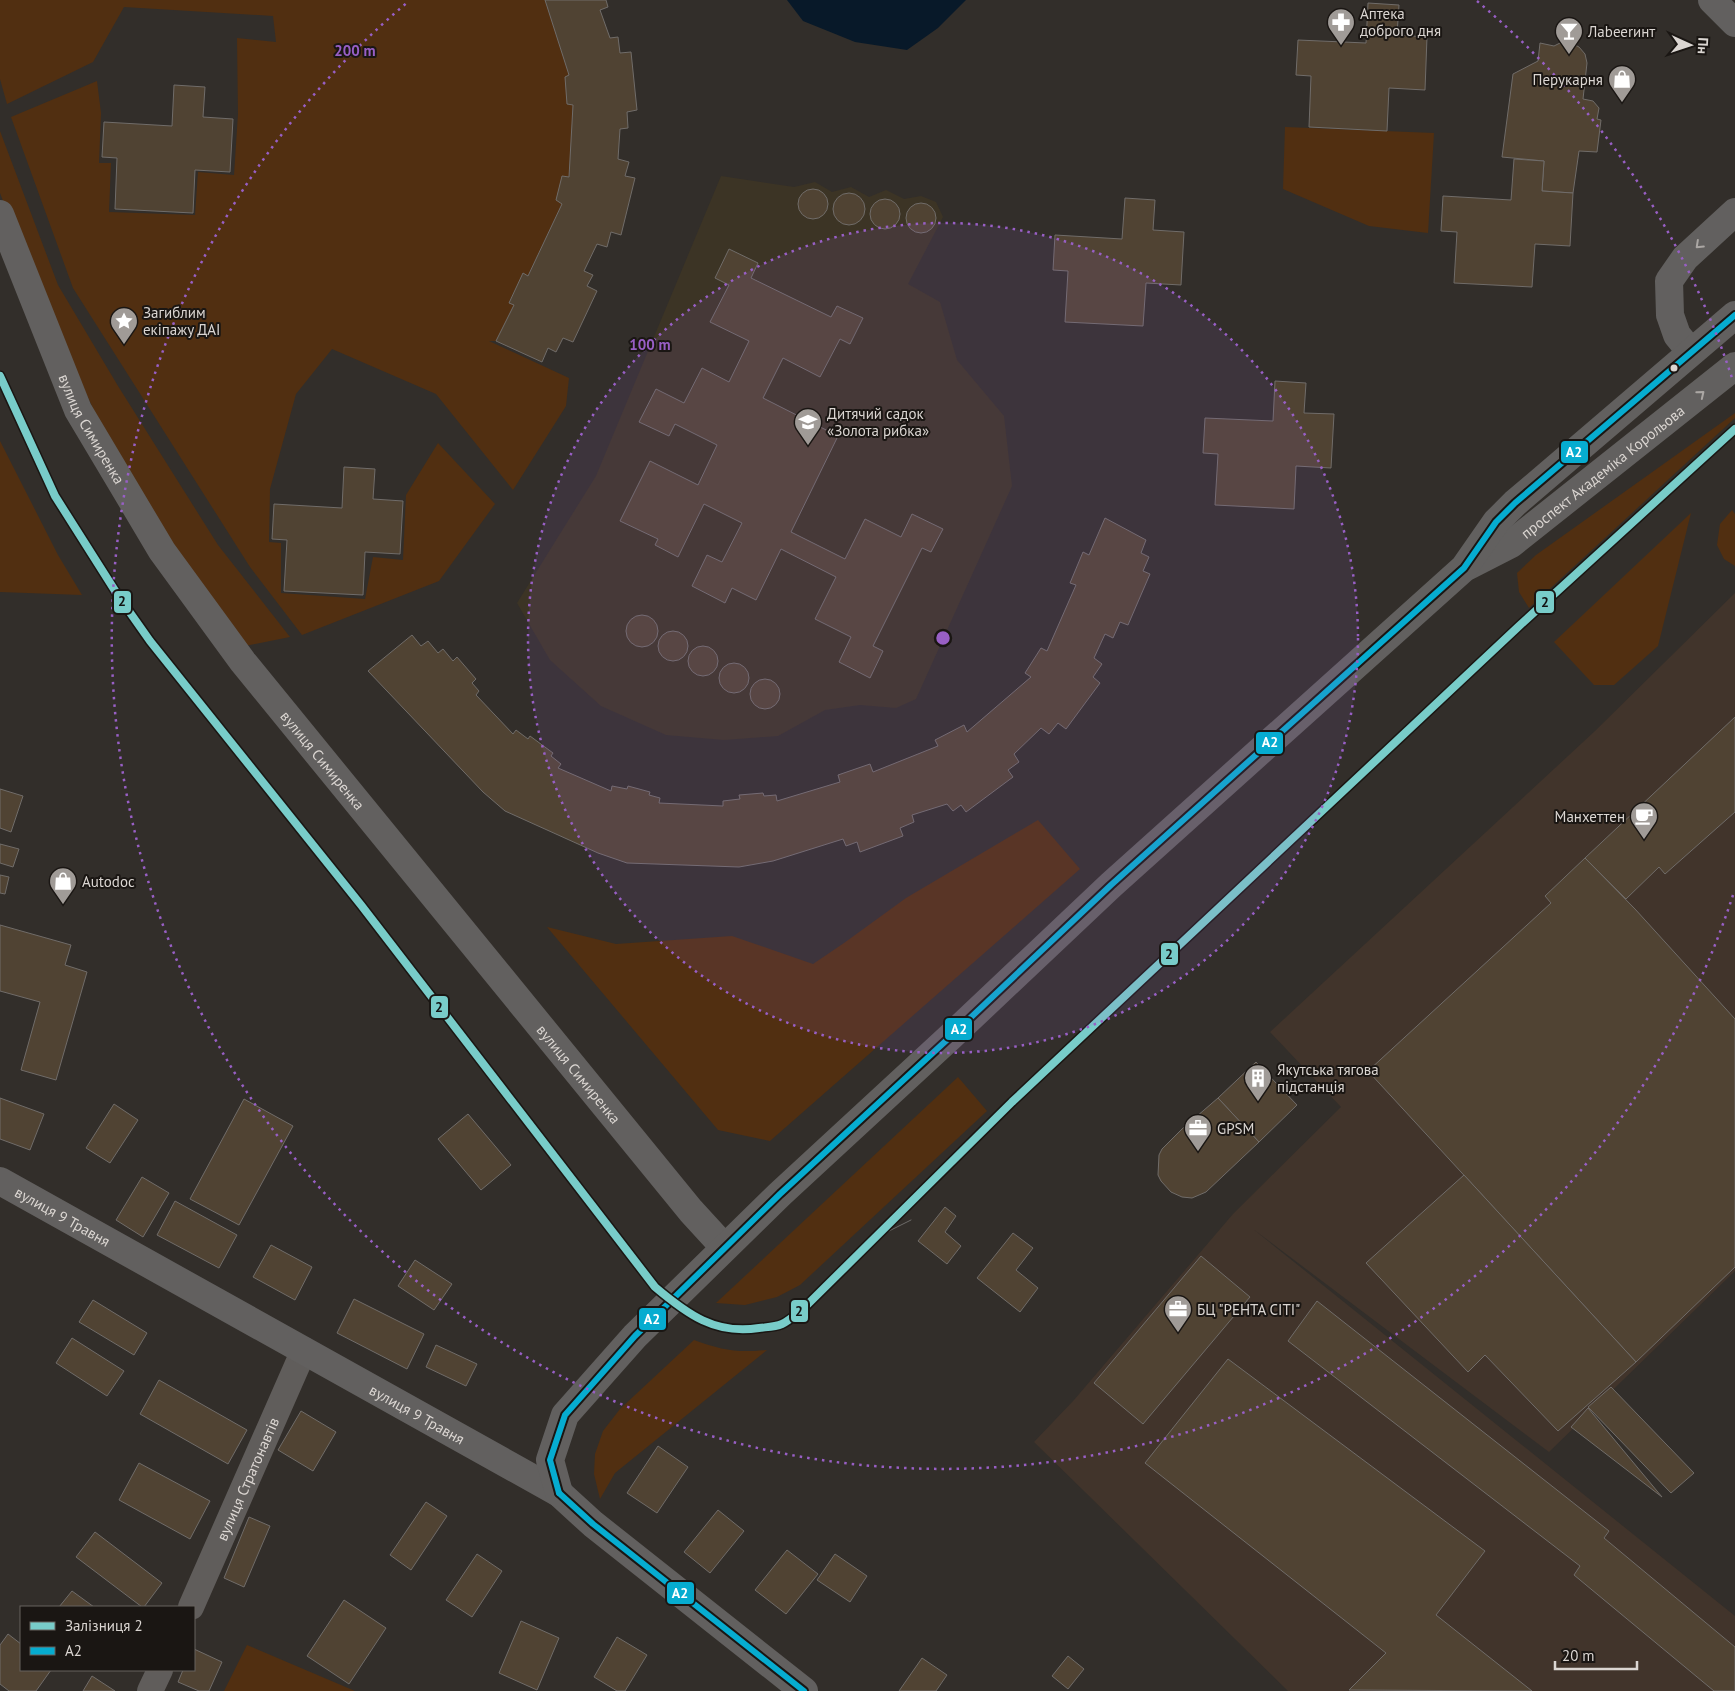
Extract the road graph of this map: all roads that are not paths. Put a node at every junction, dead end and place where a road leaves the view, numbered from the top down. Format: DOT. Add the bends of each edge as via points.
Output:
graph roads {
  1 [pos="1712,0"];
  2 [pos="1735,23"];
  3 [pos="1735,212"];
  4 [pos="1,218"];
  5 [pos="1735,315"];
  6 [pos="1691,352"];
  7 [pos="1735,366"];
  8 [pos="1464,568"];
  9 [pos="0,1181"];
  10 [pos="724,1247"];
  11 [pos="304,1350"];
  12 [pos="559,1493"];
  13 [pos="190,1606"];
  14 [pos="160,1671"];
  15 [pos="150,1691"];
  16 [pos="804,1691"];
  1 -- 2 [label="main road"];
  3 -- 6 [label="main road, one-way" via="1685,258 1669,281 1670,315 1676,334"];
  4 -- 10 [label="main road, вулиця Симиренка" via="78,410 162,551 243,662 691,1211"];
  5 -- 6 [label="main road, проспект Академіка Корольова"];
  6 -- 8 [label="main road, проспект Академіка Корольова" via="1496,522"];
  8 -- 7 [label="main road, проспект Академіка Корольова, one-way" via="1512,544"];
  8 -- 10 [label="main road, проспект Академіка Корольова" via="1111,885"];
  9 -- 11 [label="main road, вулиця 9 Травня"];
  10 -- 12 [label="main road, проспект Академіка Корольова" via="634,1336 565,1415 550,1460"];
  11 -- 12 [label="main road, вулиця 9 Травня"];
  11 -- 13 [label="street, вулиця Стратонавтів"];
  12 -- 16 [label="main road, вулиця 9 Травня"];
  14 -- 15 [label="street"];
}
